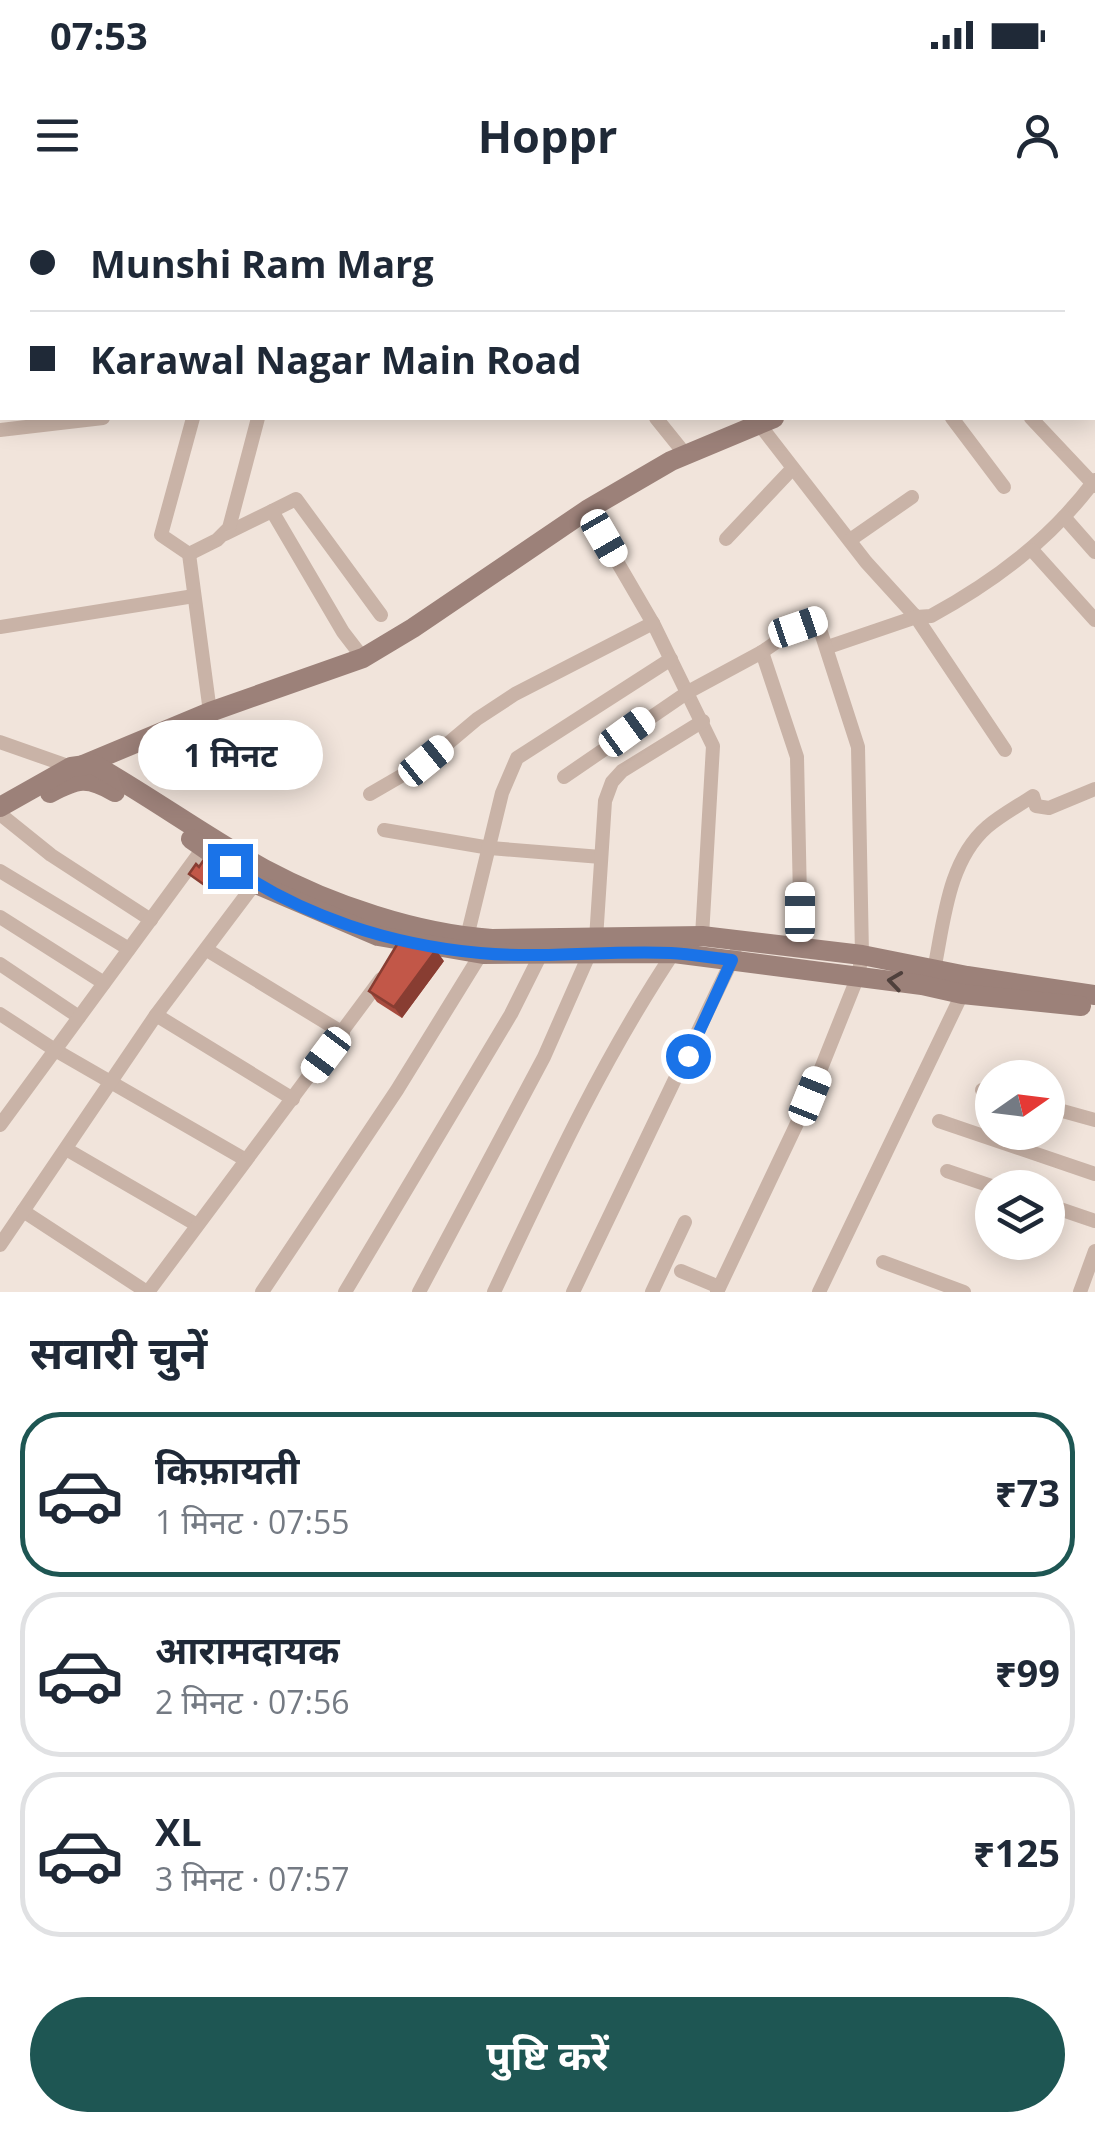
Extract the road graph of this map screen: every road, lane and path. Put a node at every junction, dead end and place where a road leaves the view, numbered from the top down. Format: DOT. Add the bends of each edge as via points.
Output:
graph roads {
  1 [pos="70,420"];
  2 [pos="192,420"];
  3 [pos="257,420"];
  4 [pos="658,420"];
  5 [pos="954,420"];
  6 [pos="1033,420"];
  7 [pos="766,421"];
  8 [pos="38,422"];
  9 [pos="0,430"];
  10 [pos="686,454"];
  11 [pos="792,469"];
  12 [pos="1094,483"];
  13 [pos="1004,487"];
  14 [pos="912,497"];
  15 [pos="587,510"];
  16 [pos="272,511"];
  17 [pos="1064,517"];
  18 [pos="225,534"];
  19 [pos="726,539"];
  20 [pos="850,540"];
  21 [pos="1032,550"];
  22 [pos="1095,552"];
  23 [pos="189,554"];
  24 [pos="194,596"];
  25 [pos="381,615"];
  26 [pos="916,617"];
  27 [pos="1095,620"];
  28 [pos="653,623"];
  29 [pos="0,627"];
  30 [pos="828,646"];
  31 [pos="762,652"];
  32 [pos="362,658"];
  33 [pos="671,659"];
  34 [pos="688,692"];
  35 [pos="210,712"];
  36 [pos="702,722"];
  37 [pos="0,742"];
  38 [pos="1005,750"];
  39 [pos="79,773"];
  40 [pos="564,777"];
  41 [pos="1095,790"];
  42 [pos="370,794"];
  43 [pos="2,815"];
  44 [pos="384,830"];
  45 [pos="204,847"];
  46 [pos="490,848"];
  47 [pos="600,857"];
  48 [pos="0,870"];
  49 [pos="260,877"];
  50 [pos="0,917"];
  51 [pos="150,920"];
  52 [pos="687,942"];
  53 [pos="479,943"];
  54 [pos="592,946"];
  55 [pos="801,946"];
  56 [pos="544,948"];
  57 [pos="398,949"];
  58 [pos="129,950"];
  59 [pos="207,950"];
  60 [pos="736,951"];
  61 [pos="0,964"];
  62 [pos="860,965"];
  63 [pos="934,970"];
  64 [pos="104,984"];
  65 [pos="962,994"];
  66 [pos="1095,994"];
  67 [pos="1095,1008"];
  68 [pos="0,1014"];
  69 [pos="156,1015"];
  70 [pos="80,1017"];
  71 [pos="342,1033"];
  72 [pos="55,1050"];
  73 [pos="112,1081"];
  74 [pos="293,1099"];
  75 [pos="1065,1112"];
  76 [pos="2,1119"];
  77 [pos="1095,1120"];
  78 [pos="939,1121"];
  79 [pos="66,1149"];
  80 [pos="246,1160"];
  81 [pos="948,1170"];
  82 [pos="1095,1174"];
  83 [pos="975,1180"];
  84 [pos="24,1211"];
  85 [pos="1065,1211"];
  86 [pos="685,1222"];
  87 [pos="1095,1222"];
  88 [pos="196,1225"];
  89 [pos="0,1246"];
  90 [pos="1095,1251"];
  91 [pos="883,1262"];
  92 [pos="681,1271"];
  93 [pos="718,1290"];
  94 [pos="147,1292"];
  95 [pos="262,1292"];
  96 [pos="345,1292"];
  97 [pos="419,1292"];
  98 [pos="494,1292"];
  99 [pos="573,1292"];
  100 [pos="652,1292"];
  101 [pos="819,1292"];
  102 [pos="964,1292"];
  103 [pos="1080,1292"];
  1 -- 8 [label="street"];
  2 -- 23 [label="street" via="161,528 164,539"];
  3 -- 18 [label="street"];
  4 -- 10 [label="street"];
  5 -- 13 [label="street"];
  6 -- 12 [label="street"];
  7 -- 10 [label="street"];
  7 -- 11 [label="street"];
  8 -- 9 [label="street"];
  10 -- 15 [label="street"];
  11 -- 19 [label="street"];
  11 -- 20 [label="street"];
  12 -- 17 [label="street"];
  14 -- 20 [label="street"];
  15 -- 28 [label="street"];
  15 -- 32 [label="street"];
  16 -- 18 [label="street"];
  16 -- 25 [label="street" via="296,498"];
  16 -- 32 [label="street"];
  17 -- 21 [label="street"];
  17 -- 22 [label="street"];
  18 -- 23 [label="street"];
  20 -- 26 [label="street"];
  21 -- 26 [label="street" via="956,603"];
  21 -- 27 [label="street"];
  23 -- 24 [label="street"];
  24 -- 29 [label="street"];
  24 -- 35 [label="street"];
  26 -- 30 [label="street"];
  26 -- 38 [label="street"];
  28 -- 33 [label="street"];
  28 -- 42 [label="street" via="515,694"];
  30 -- 31 [label="street" via="817,620"];
  30 -- 62 [label="street" via="858,747"];
  31 -- 34 [label="street"];
  31 -- 55 [label="street" via="796,757"];
  32 -- 35 [label="street"];
  33 -- 34 [label="street"];
  33 -- 46 [label="street" via="517,758"];
  34 -- 36 [label="street"];
  34 -- 40 [label="street"];
  35 -- 39 [label="street"];
  36 -- 47 [label="street" via="612,782"];
  36 -- 52 [label="street" via="714,760"];
  37 -- 39 [label="street"];
  39 -- 43 [label="street"];
  39 -- 45 [label="street"];
  39 -- 49 [label="street" via="93,764"];
  41 -- 63 [label="street" via="1050,808 1036,806 1033,796 987,827 955,873"];
  43 -- 51 [label="street" via="51,856"];
  44 -- 46 [label="street"];
  45 -- 49 [label="street"];
  45 -- 51 [label="street"];
  46 -- 47 [label="street"];
  46 -- 53 [label="street"];
  47 -- 54 [label="street"];
  48 -- 58 [label="street"];
  49 -- 57 [label="street" via="353,908"];
  49 -- 59 [label="street"];
  50 -- 64 [label="street"];
  51 -- 58 [label="street"];
  52 -- 54 [label="street"];
  52 -- 60 [label="street"];
  52 -- 60 [label="street"];
  52 -- 98 [label="street" via="640,1003"];
  53 -- 56 [label="street"];
  53 -- 57 [label="street"];
  53 -- 95 [label="street" via="397,1090"];
  54 -- 56 [label="street"];
  54 -- 97 [label="street" via="544,1057"];
  55 -- 60 [label="street"];
  55 -- 62 [label="street"];
  56 -- 96 [label="street"];
  57 -- 71 [label="street"];
  58 -- 64 [label="street"];
  59 -- 69 [label="street"];
  59 -- 71 [label="street"];
  60 -- 62 [label="street"];
  60 -- 99 [label="street"];
  61 -- 70 [label="street"];
  62 -- 63 [label="street"];
  65 -- 62 [label="street, one-way"];
  62 -- 93 [label="street" via="810,1096"];
  63 -- 66 [label="street"];
  64 -- 70 [label="street"];
  65 -- 67 [label="street"];
  65 -- 101 [label="street"];
  68 -- 72 [label="street"];
  69 -- 73 [label="street"];
  69 -- 74 [label="street"];
  70 -- 72 [label="street"];
  71 -- 74 [label="street"];
  72 -- 73 [label="street"];
  72 -- 76 [label="street"];
  73 -- 79 [label="street"];
  73 -- 80 [label="street"];
  74 -- 80 [label="street"];
  75 -- 77 [label="street"];
  78 -- 82 [label="street"];
  79 -- 84 [label="street"];
  79 -- 88 [label="street"];
  80 -- 88 [label="street"];
  81 -- 83 [label="street"];
  84 -- 89 [label="street"];
  84 -- 94 [label="street"];
  85 -- 87 [label="street"];
  86 -- 100 [label="street"];
  88 -- 94 [label="street"];
  90 -- 103 [label="street"];
  91 -- 102 [label="street"];
  92 -- 93 [label="street"];
}
